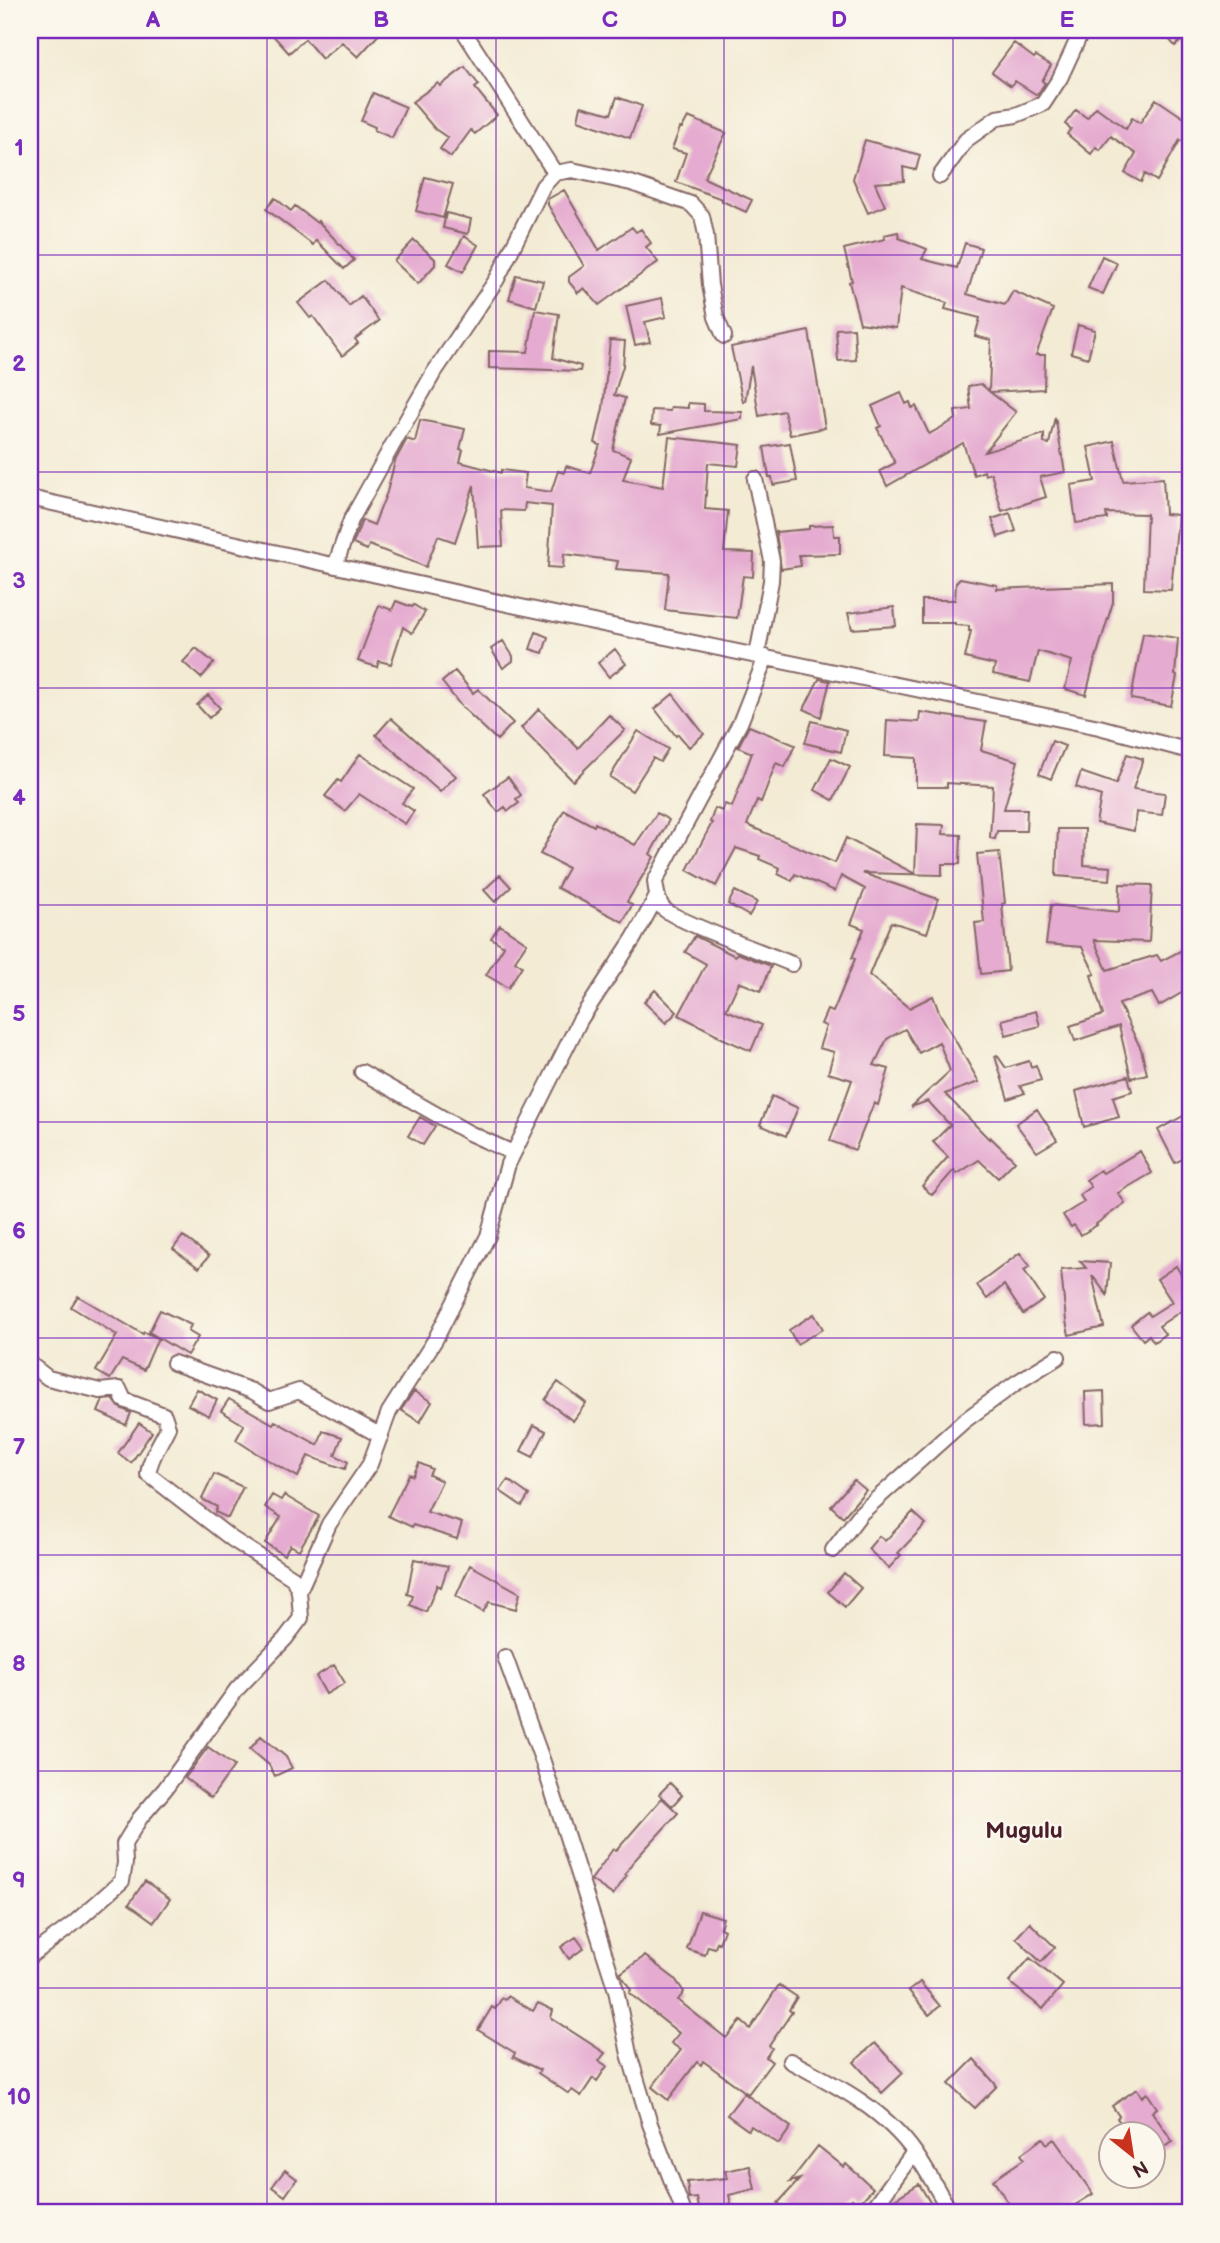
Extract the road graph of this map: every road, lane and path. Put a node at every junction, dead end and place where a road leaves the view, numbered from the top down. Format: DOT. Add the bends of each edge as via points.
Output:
graph roads {
  1 [pos="463,30"];
  2 [pos="1082,30"];
  3 [pos="555,173"];
  4 [pos="940,176"];
  5 [pos="724,336"];
  6 [pos="755,480"];
  7 [pos="30,498"];
  8 [pos="335,566"];
  9 [pos="761,656"];
  10 [pos="1190,751"];
  11 [pos="657,896"];
  12 [pos="792,964"];
  13 [pos="362,1072"];
  14 [pos="513,1153"];
  15 [pos="1058,1357"];
  16 [pos="174,1363"];
  17 [pos="30,1364"];
  18 [pos="382,1436"];
  19 [pos="833,1550"];
  20 [pos="299,1591"];
  21 [pos="505,1657"];
  22 [pos="30,1956"];
  23 [pos="790,2061"];
  24 [pos="914,2152"];
  25 [pos="684,2213"];
  26 [pos="870,2213"];
  27 [pos="951,2213"];
  1 -- 3 [label="street"];
  2 -- 4 [label="street" via="1043,104 997,118 966,140"];
  3 -- 5 [label="street" via="572,170 631,183 691,204 702,216 710,285"];
  3 -- 8 [label="street" via="543,186 497,279 398,435 351,520"];
  6 -- 9 [label="street" via="772,561"];
  7 -- 8 [label="street"];
  8 -- 9 [label="street"];
  9 -- 10 [label="street" via="1099,727"];
  9 -- 11 [label="street" via="740,723 655,881"];
  11 -- 12 [label="street" via="663,909 684,920"];
  11 -- 14 [label="street" via="580,1020"];
  13 -- 14 [label="street"];
  14 -- 18 [label="street" via="488,1236 436,1340 389,1412"];
  15 -- 19 [label="street" via="955,1430 861,1513"];
  16 -- 18 [label="street" via="270,1401 299,1391"];
  17 -- 20 [label="street" via="48,1378 100,1391 119,1389 124,1399 164,1415 168,1427 149,1462 148,1474 232,1539 293,1578"];
  18 -- 20 [label="street" via="370,1464 329,1524"];
  20 -- 22 [label="street" via="300,1618 237,1689 124,1844 122,1881"];
  21 -- 25 [label="street" via="616,1990 650,2124"];
  23 -- 24 [label="street" via="844,2089 889,2123"];
  24 -- 26 [label="street"];
  24 -- 27 [label="street"];
}
